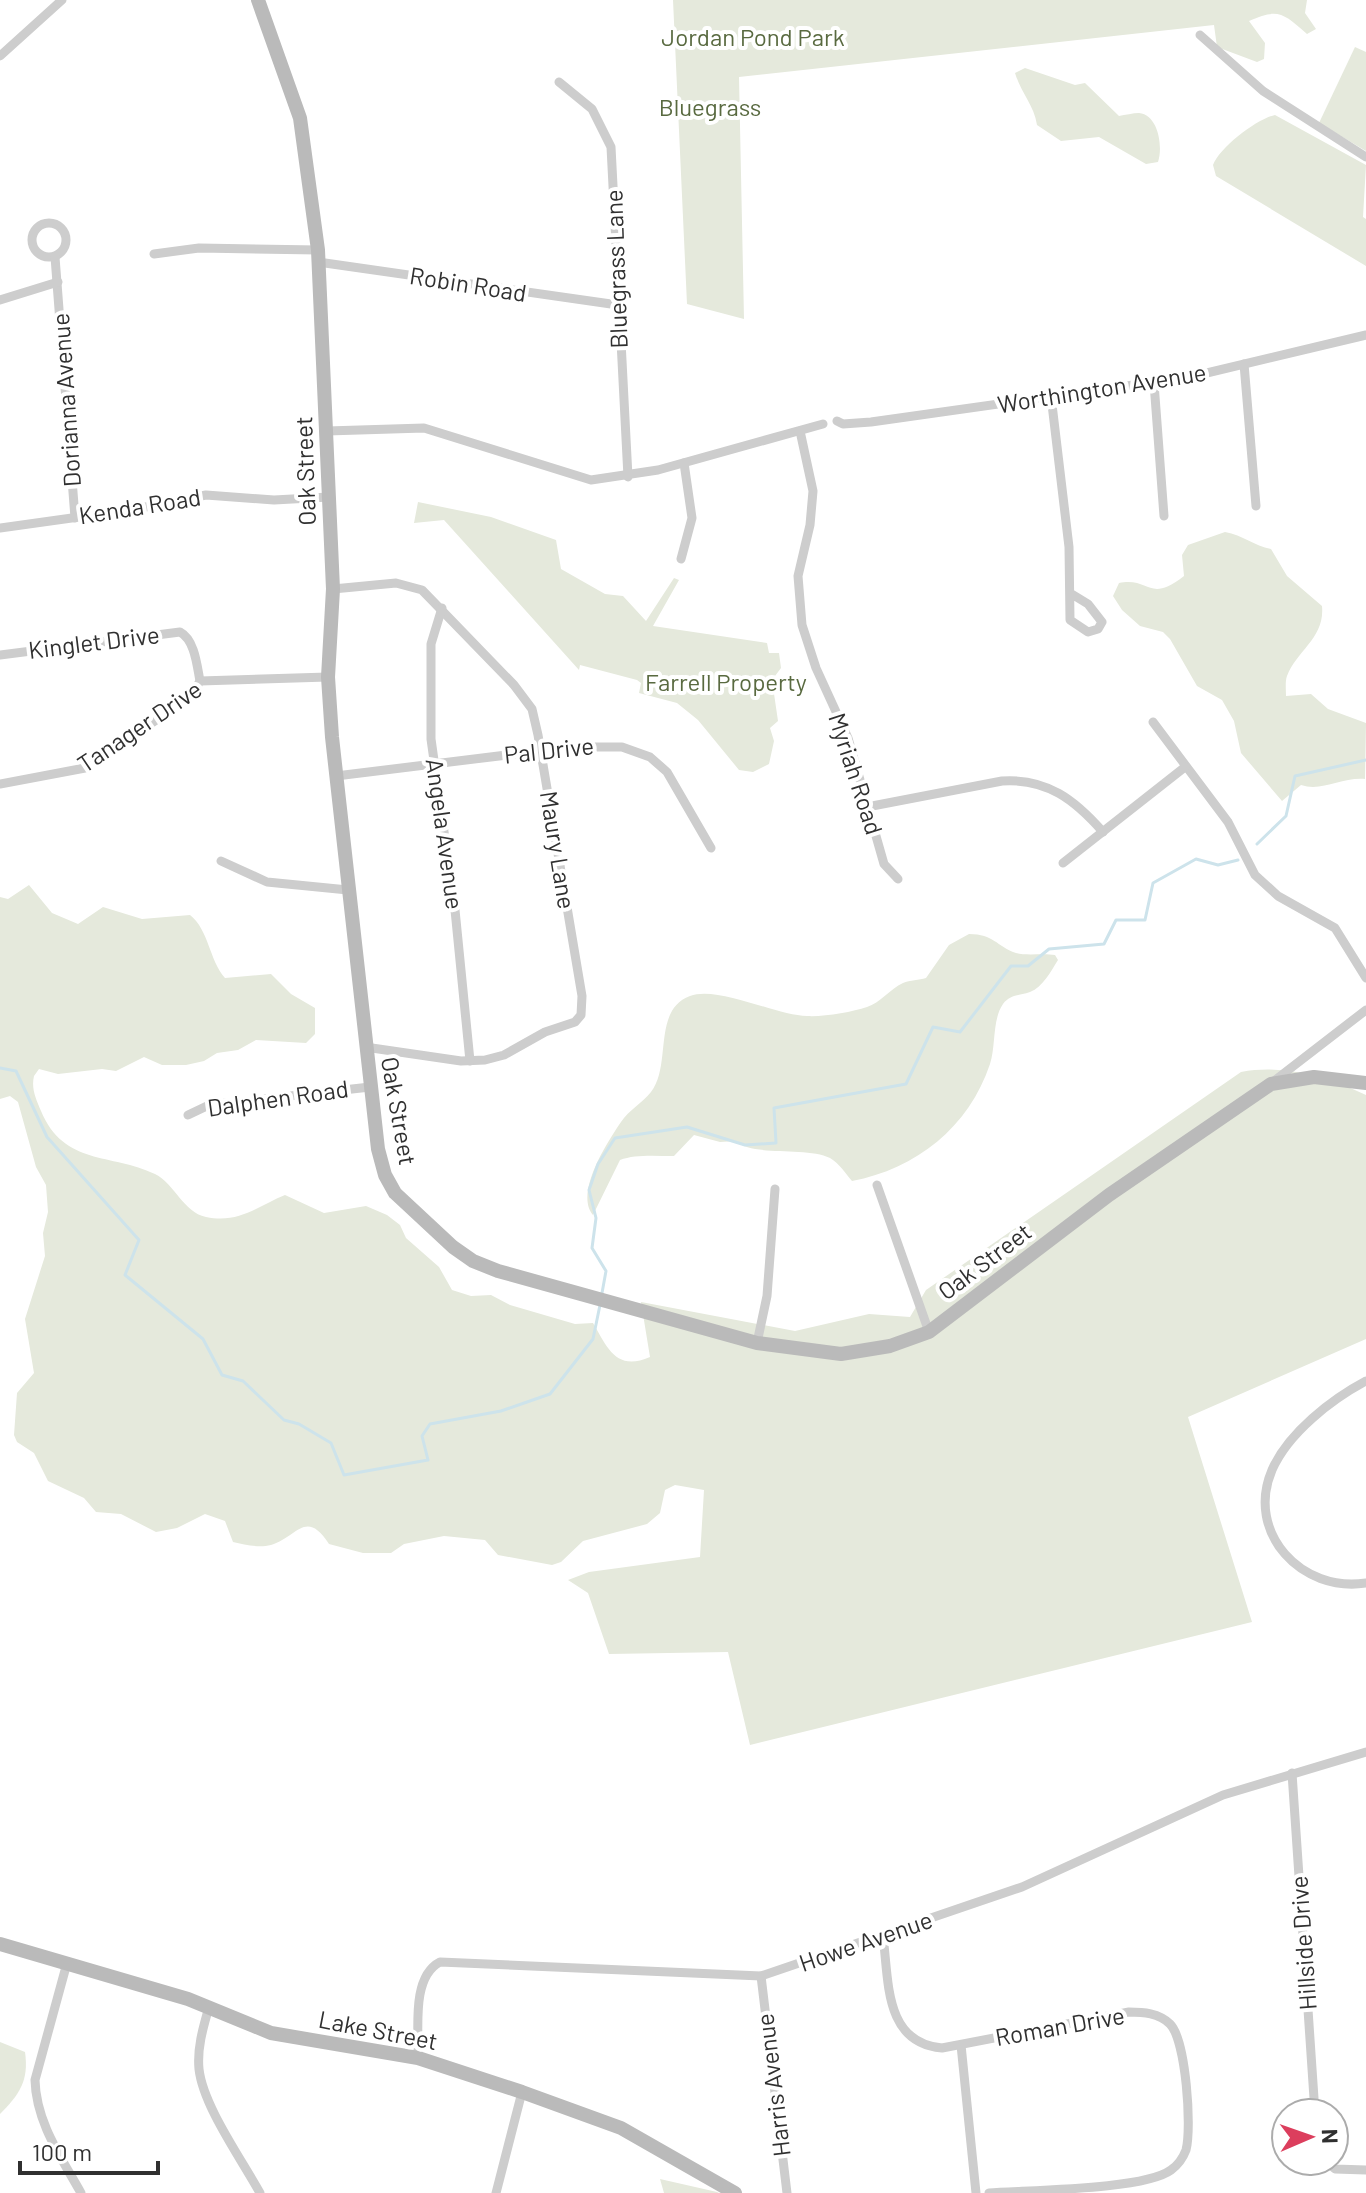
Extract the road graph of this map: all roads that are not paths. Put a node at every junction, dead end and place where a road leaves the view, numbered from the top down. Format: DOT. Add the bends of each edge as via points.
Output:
graph roads {
  1 [pos="62,0"];
  2 [pos="258,0"];
  3 [pos="1200,35"];
  4 [pos="0,56"];
  5 [pos="559,82"];
  6 [pos="1366,157"];
  7 [pos="154,254"];
  8 [pos="318,256"];
  9 [pos="55,257"];
  10 [pos="58,282"];
  11 [pos="0,300"];
  12 [pos="618,305"];
  13 [pos="1366,335"];
  14 [pos="1244,364"];
  15 [pos="1154,383"];
  16 [pos="1051,396"];
  17 [pos="837,421"];
  18 [pos="823,424"];
  19 [pos="327,431"];
  20 [pos="800,431"];
  21 [pos="684,463"];
  22 [pos="628,477"];
  23 [pos="329,497"];
  24 [pos="1256,506"];
  25 [pos="1164,516"];
  26 [pos="75,518"];
  27 [pos="0,528"];
  28 [pos="681,559"];
  29 [pos="333,589"];
  30 [pos="1070,593"];
  31 [pos="442,608"];
  32 [pos="0,655"];
  33 [pos="328,677"];
  34 [pos="200,681"];
  35 [pos="1153,722"];
  36 [pos="541,752"];
  37 [pos="434,765"];
  38 [pos="1185,767"];
  39 [pos="336,776"];
  40 [pos="0,784"];
  41 [pos="867,807"];
  42 [pos="1103,832"];
  43 [pos="711,848"];
  44 [pos="221,861"];
  45 [pos="1063,863"];
  46 [pos="898,879"];
  47 [pos="348,890"];
  48 [pos="1366,978"];
  49 [pos="1366,1010"];
  50 [pos="365,1047"];
  51 [pos="470,1061"];
  52 [pos="1366,1083"];
  53 [pos="1271,1084"];
  54 [pos="370,1087"];
  55 [pos="188,1115"];
  56 [pos="877,1185"];
  57 [pos="775,1189"];
  58 [pos="929,1332"];
  59 [pos="757,1343"];
  60 [pos="1366,1381"];
  61 [pos="1366,1583"];
  62 [pos="1366,1752"];
  63 [pos="1292,1773"];
  64 [pos="883,1936"];
  65 [pos="0,1944"];
  66 [pos="67,1963"];
  67 [pos="761,1976"];
  68 [pos="209,2007"];
  69 [pos="961,2045"];
  70 [pos="418,2058"];
  71 [pos="522,2092"];
  72 [pos="1314,2097"];
  73 [pos="81,2193"];
  74 [pos="260,2193"];
  75 [pos="496,2193"];
  76 [pos="735,2193"];
  77 [pos="787,2193"];
  78 [pos="976,2193"];
  79 [pos="989,2193"];
  1 -- 4 [label="street"];
  2 -- 8 [label="street, Oak Street" via="300,118"];
  3 -- 6 [label="street" via="1263,91"];
  5 -- 12 [label="street, Bluegrass Lane" via="592,109 611,147"];
  7 -- 8 [label="street, Robin Road" via="199,248"];
  8 -- 12 [label="street, Robin Road"];
  8 -- 19 [label="street, Oak Street"];
  9 -- 10 [label="street, Dorianna Avenue"];
  10 -- 11 [label="street"];
  10 -- 26 [label="street, Dorianna Avenue"];
  12 -- 22 [label="street, Bluegrass Lane"];
  13 -- 14 [label="street, Worthington Avenue"];
  14 -- 15 [label="street, Worthington Avenue"];
  14 -- 24 [label="street"];
  15 -- 16 [label="street, Worthington Avenue"];
  15 -- 25 [label="street"];
  16 -- 17 [label="street, Worthington Avenue" via="871,422"];
  16 -- 30 [label="street"];
  18 -- 20 [label="street"];
  19 -- 22 [label="street" via="424,428 580,478"];
  19 -- 23 [label="street, Oak Street"];
  20 -- 21 [label="street"];
  20 -- 41 [label="street, Myriah Road" via="813,491 798,576 802,625 848,738"];
  21 -- 22 [label="street"];
  21 -- 28 [label="street" via="692,518"];
  23 -- 26 [label="street, Kenda Road" via="206,495"];
  23 -- 29 [label="street, Oak Street"];
  26 -- 27 [label="street, Kenda Road"];
  29 -- 31 [label="street, Maury Lane" via="405,585 422,590"];
  29 -- 33 [label="street, Oak Street"];
  31 -- 36 [label="street, Maury Lane" via="529,704"];
  31 -- 37 [label="street, Angela Avenue" via="431,644"];
  32 -- 34 [label="street, Kinglet Drive" via="180,632 192,647"];
  33 -- 34 [label="street, Tanager Drive"];
  33 -- 39 [label="street, Oak Street"];
  34 -- 40 [label="street, Tanager Drive" via="180,704 85,768"];
  35 -- 38 [label="street"];
  36 -- 37 [label="street, Pal Drive"];
  36 -- 43 [label="street, Pal Drive" via="611,745 650,757 675,782"];
  36 -- 51 [label="street, Maury Lane" via="581,1015 504,1055"];
  37 -- 39 [label="street, Pal Drive"];
  37 -- 51 [label="street, Angela Avenue"];
  38 -- 42 [label="street"];
  38 -- 48 [label="street" via="1228,822 1255,875 1278,896 1335,928"];
  39 -- 47 [label="street, Oak Street"];
  41 -- 42 [label="street" via="1021,781 1063,794"];
  41 -- 46 [label="street, Myriah Road" via="884,864"];
  42 -- 45 [label="street"];
  44 -- 47 [label="street" via="267,882"];
  47 -- 50 [label="street, Oak Street"];
  49 -- 53 [label="street"];
  50 -- 51 [label="street, Maury Lane"];
  50 -- 54 [label="street, Oak Street"];
  52 -- 53 [label="street, Oak Street" via="1314,1077"];
  53 -- 58 [label="street, Oak Street" via="1109,1195"];
  54 -- 55 [label="street, Dalphen Road" via="209,1105"];
  54 -- 59 [label="street, Oak Street" via="385,1175 395,1193 473,1261"];
  56 -- 58 [label="street"];
  57 -- 59 [label="street" via="768,1288"];
  58 -- 59 [label="street, Oak Street" via="890,1346 841,1354"];
  60 -- 61 [label="street" via="1293,1438 1274,1465 1266,1492 1274,1535 1296,1566 1327,1582"];
  62 -- 63 [label="street, Howe Avenue"];
  63 -- 64 [label="street, Howe Avenue" via="1215,1798 1022,1887"];
  63 -- 72 [label="street, Hillside Drive"];
  64 -- 67 [label="street, Howe Avenue"];
  64 -- 69 [label="street, Roman Drive" via="900,2027 928,2046"];
  65 -- 66 [label="street, Lake Street"];
  66 -- 68 [label="street, Lake Street"];
  66 -- 73 [label="street" via="35,2097"];
  67 -- 70 [label="street, Howe Avenue" via="440,1962 428,1970 422,1986"];
  67 -- 77 [label="street, Harris Avenue"];
  68 -- 70 [label="street, Lake Street" via="271,2033"];
  68 -- 74 [label="street" via="199,2074"];
  69 -- 78 [label="street"];
  69 -- 79 [label="street, Roman Drive" via="1140,2012 1169,2023 1181,2047 1187,2141 1173,2169 1136,2181"];
  70 -- 71 [label="street, Lake Street"];
  71 -- 75 [label="street"];
  71 -- 76 [label="street, Lake Street" via="621,2128"];
}
